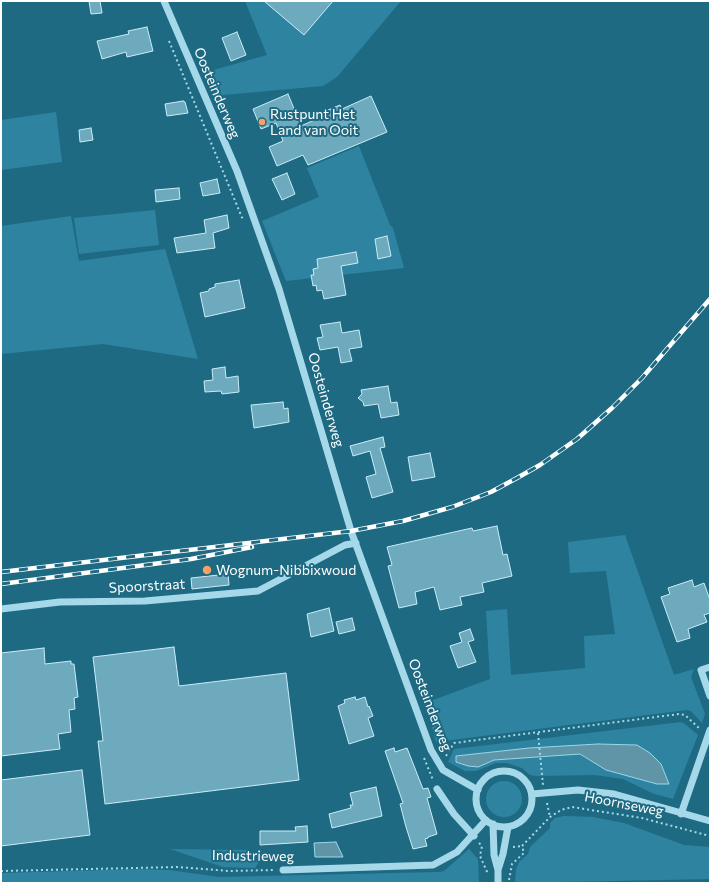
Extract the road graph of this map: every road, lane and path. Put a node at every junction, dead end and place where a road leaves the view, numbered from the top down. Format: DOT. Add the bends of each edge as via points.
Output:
graph roads {
  1 [pos="164,1"];
  2 [pos="168,37"];
  3 [pos="245,225"];
  4 [pos="356,543"];
  5 [pos="1,609"];
  6 [pos="710,667"];
  7 [pos="710,696"];
  8 [pos="708,730"];
  9 [pos="538,733"];
  10 [pos="540,758"];
  11 [pos="438,763"];
  12 [pos="437,789"];
  13 [pos="478,790"];
  14 [pos="532,794"];
  15 [pos="681,814"];
  16 [pos="710,821"];
  17 [pos="489,822"];
  18 [pos="508,827"];
  19 [pos="474,836"];
  20 [pos="710,836"];
  21 [pos="482,846"];
  22 [pos="283,870"];
  23 [pos="498,870"];
  24 [pos="1,871"];
  25 [pos="488,878"];
  26 [pos="498,883"];
  27 [pos="509,883"];
  1 -- 4 [label="street, Oosteinderweg" via="237,171 279,288"];
  2 -- 3 [label="path, Oosteinderweg"];
  4 -- 5 [label="street, Spoorstraat" via="345,545 258,591 145,601 60,602"];
  4 -- 11 [label="street, Oosteinderweg"];
  6 -- 7 [label="street" via="701,670"];
  8 -- 9 [label="path" via="701,730 685,715 679,714"];
  8 -- 15 [label="street"];
  9 -- 10 [label="path"];
  9 -- 11 [label="path" via="454,743 445,758"];
  11 -- 13 [label="street, Oosteinderweg" via="449,775"];
  12 -- 19 [label="street" via="454,814"];
  13 -- 14 [label="street" via="486,778 499,772 506,772 519,776 529,786"];
  13 -- 17 [label="street" via="477,806"];
  14 -- 15 [label="street, Hoornseweg" via="573,790 604,793 629,797"];
  14 -- 18 [label="street" via="532,806 528,812 520,822"];
  15 -- 16 [label="street, Hoornseweg"];
  17 -- 18 [label="street"];
  17 -- 19 [label="street, Industrieweg"];
  17 -- 23 [label="street"];
  18 -- 23 [label="street"];
  19 -- 22 [label="street, Industrieweg" via="457,852 433,865"];
  20 -- 27 [label="path, Hoornseweg" via="642,818 572,807 550,817 522,846 524,853 512,864"];
  21 -- 25 [label="path" via="480,856"];
  22 -- 24 [label="path, Industrieweg" via="229,871 178,867"];
  23 -- 26 [label="street"];
}
